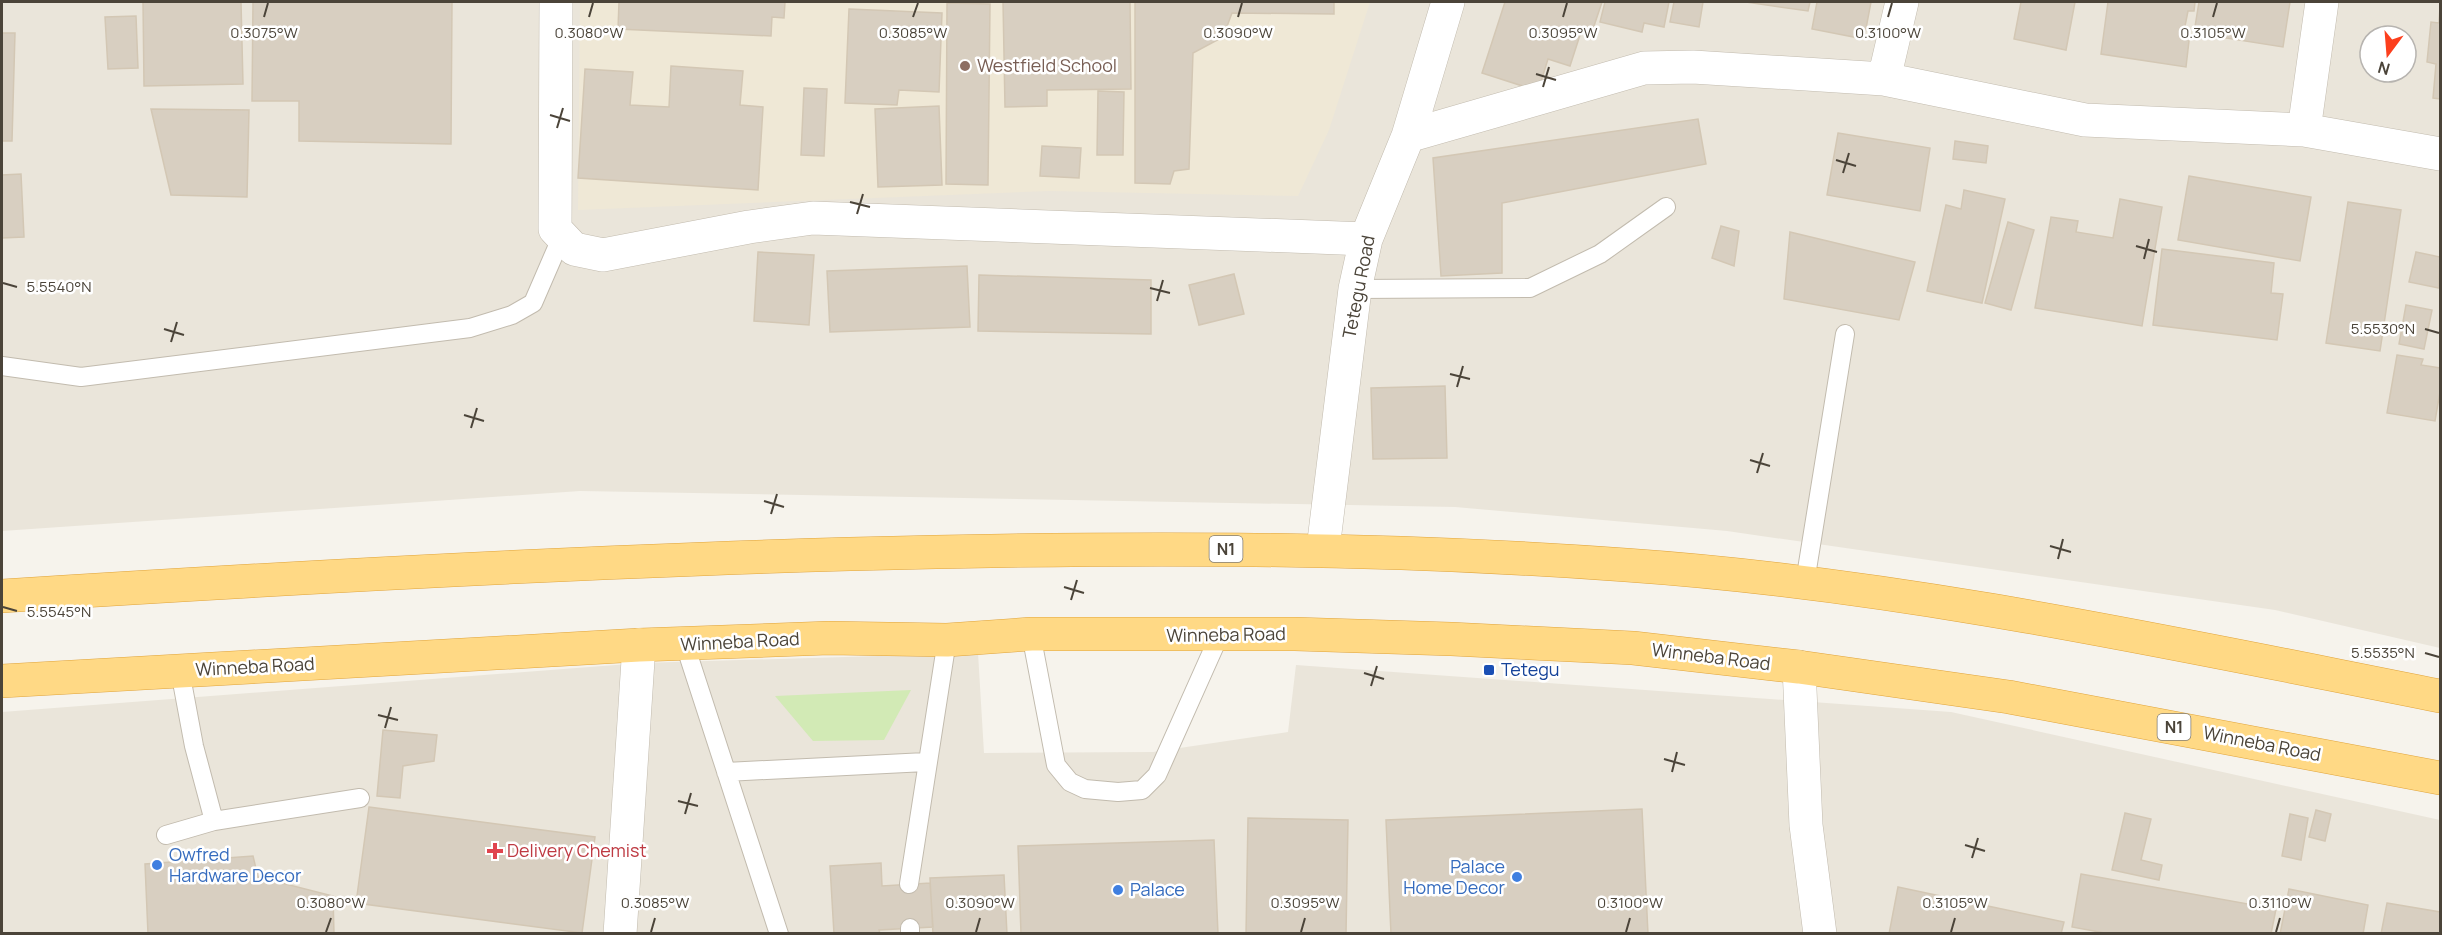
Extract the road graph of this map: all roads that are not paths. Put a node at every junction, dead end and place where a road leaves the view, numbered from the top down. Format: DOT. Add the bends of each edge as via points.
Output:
graph roads {
  1 [pos="556,2"];
  2 [pos="1448,2"];
  3 [pos="1902,2"];
  4 [pos="2322,2"];
  5 [pos="1884,79"];
  6 [pos="2304,130"];
  7 [pos="1408,136"];
  8 [pos="2440,154"];
  9 [pos="1666,207"];
  10 [pos="562,236"];
  11 [pos="1366,239"];
  12 [pos="1355,289"];
  13 [pos="1845,334"];
  14 [pos="2,366"];
  15 [pos="1323,549"];
  16 [pos="1805,582"];
  17 [pos="2,596"];
  18 [pos="1031,633"];
  19 [pos="1220,634"];
  20 [pos="947,640"];
  21 [pos="639,645"];
  22 [pos="685,645"];
  23 [pos="1799,667"];
  24 [pos="180,671"];
  25 [pos="2,681"];
  26 [pos="2440,696"];
  27 [pos="926,762"];
  28 [pos="726,772"];
  29 [pos="2440,778"];
  30 [pos="360,798"];
  31 [pos="214,821"];
  32 [pos="166,835"];
  33 [pos="909,885"];
  34 [pos="620,933"];
  35 [pos="779,933"];
  36 [pos="1820,933"];
  1 -- 10 [label="street" via="555,229"];
  2 -- 7 [label="street, Tetegu Road"];
  3 -- 5 [label="street"];
  4 -- 6 [label="street"];
  5 -- 6 [label="street" via="2085,120"];
  5 -- 7 [label="street" via="1752,69 1644,68"];
  6 -- 8 [label="street"];
  7 -- 11 [label="street, Tetegu Road"];
  9 -- 12 [label="lane" via="1600,254 1530,288"];
  10 -- 11 [label="street" via="574,249 603,255 813,218"];
  10 -- 14 [label="lane" via="533,303 512,315 470,328 81,377"];
  11 -- 12 [label="street, Tetegu Road"];
  12 -- 15 [label="street, Tetegu Road"];
  13 -- 16 [label="lane"];
  15 -- 16 [label="highway, N1" via="1629,565"];
  15 -- 17 [label="highway, N1" via="1033,549 639,560 301,576"];
  16 -- 26 [label="highway, N1" via="1959,605"];
  18 -- 19 [label="highway, Winneba Road / N1"];
  18 -- 19 [label="lane" via="1056,765 1070,782 1085,789 1118,792 1142,790 1157,775"];
  18 -- 20 [label="highway, Winneba Road / N1"];
  19 -- 23 [label="highway, Winneba Road / N1" via="1633,648"];
  20 -- 22 [label="highway, Winneba Road / N1" via="829,638"];
  20 -- 27 [label="lane"];
  21 -- 22 [label="highway, Winneba Road / N1"];
  21 -- 24 [label="highway, Winneba Road / N1"];
  21 -- 34 [label="street"];
  22 -- 28 [label="lane"];
  23 -- 29 [label="highway, Winneba Road / N1" via="2009,697"];
  23 -- 36 [label="street" via="1806,825"];
  24 -- 25 [label="highway, Winneba Road / N1"];
  24 -- 31 [label="lane"];
  27 -- 28 [label="lane"];
  27 -- 33 [label="lane"];
  28 -- 35 [label="lane"];
  30 -- 31 [label="lane"];
  31 -- 32 [label="lane"];
}
